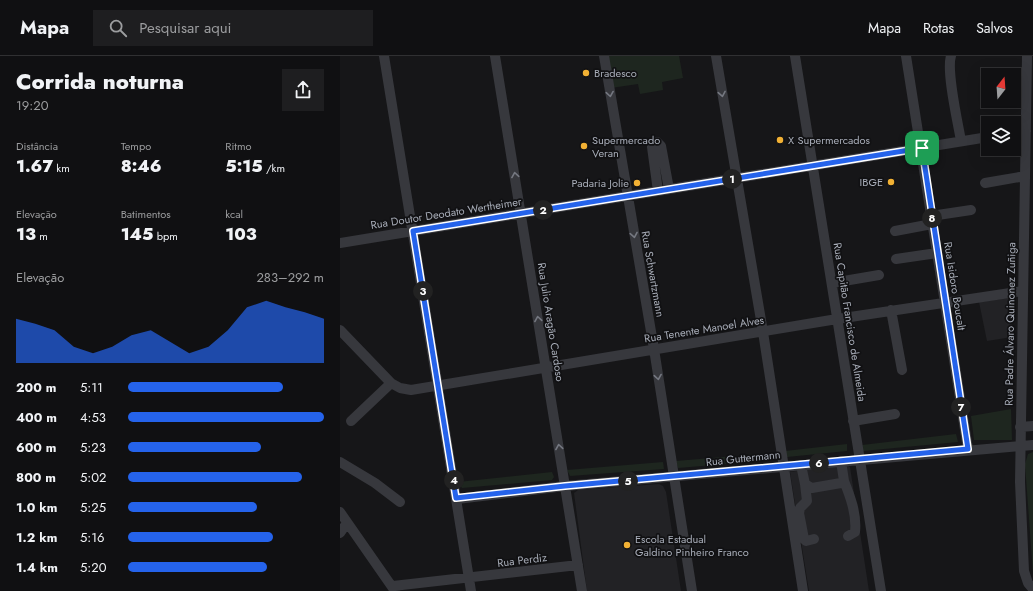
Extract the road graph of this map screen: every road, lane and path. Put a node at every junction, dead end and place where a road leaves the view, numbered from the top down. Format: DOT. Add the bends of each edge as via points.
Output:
graph roads {
  1 [pos="384,56"];
  2 [pos="495,56"];
  3 [pos="604,56"];
  4 [pos="716,56"];
  5 [pos="795,56"];
  6 [pos="906,56"];
  7 [pos="951,56"];
  8 [pos="1027,56"];
  9 [pos="1030,100"];
  10 [pos="1026,131"];
  11 [pos="1021,132"];
  12 [pos="981,138"];
  13 [pos="961,141"];
  14 [pos="922,148"];
  15 [pos="812,165"];
  16 [pos="1025,176"];
  17 [pos="736,178"];
  18 [pos="985,183"];
  19 [pos="1029,188"];
  20 [pos="669,189"];
  21 [pos="658,191"];
  22 [pos="628,196"];
  23 [pos="971,210"];
  24 [pos="521,213"];
  25 [pos="932,220"];
  26 [pos="413,231"];
  27 [pos="895,231"];
  28 [pos="340,243"];
  29 [pos="937,253"];
  30 [pos="1028,255"];
  31 [pos="896,259"];
  32 [pos="879,275"];
  33 [pos="832,283"];
  34 [pos="1023,291"];
  35 [pos="945,302"];
  36 [pos="1023,307"];
  37 [pos="890,310"];
  38 [pos="1033,314"];
  39 [pos="837,319"];
  40 [pos="1028,323"];
  41 [pos="340,330"];
  42 [pos="763,332"];
  43 [pos="654,349"];
  44 [pos="546,368"];
  45 [pos="902,370"];
  46 [pos="391,383"];
  47 [pos="439,386"];
  48 [pos="895,414"];
  49 [pos="351,421"];
  50 [pos="853,421"];
  51 [pos="1033,426"];
  52 [pos="1020,427"];
  53 [pos="1021,445"];
  54 [pos="1033,445"];
  55 [pos="968,449"];
  56 [pos="859,460"];
  57 [pos="841,461"];
  58 [pos="340,462"];
  59 [pos="801,465"];
  60 [pos="783,466"];
  61 [pos="674,477"];
  62 [pos="844,481"];
  63 [pos="805,484"];
  64 [pos="565,486"];
  65 [pos="456,498"];
  66 [pos="400,502"];
  67 [pos="340,512"];
  68 [pos="348,524"];
  69 [pos="340,533"];
  70 [pos="848,536"];
  71 [pos="814,539"];
  72 [pos="578,565"];
  73 [pos="469,578"];
  74 [pos="394,589"];
  75 [pos="1033,589"];
  76 [pos="471,591"];
  77 [pos="582,591"];
  78 [pos="692,591"];
  79 [pos="803,591"];
  80 [pos="881,591"];
  1 -- 26 [label="street"];
  24 -- 2 [label="street, Rua Julio Aragão Cardoso, one-way"];
  3 -- 22 [label="street, Rua Schwartzmann, one-way"];
  4 -- 17 [label="street, one-way"];
  5 -- 15 [label="street, Rua Capitão Francisco de Almeida"];
  6 -- 14 [label="street, Rua Isidoro Boucalt"];
  7 -- 13 [label="street" via="951,76"];
  8 -- 9 [label="street, Rua Padre Álvaro Quinonez Zuñiga"];
  9 -- 10 [label="street, Rua Padre Álvaro Quinonez Zuñiga"];
  10 -- 11 [label="street"];
  10 -- 16 [label="street, Rua Padre Álvaro Quinonez Zuñiga"];
  12 -- 13 [label="street, Rua Doutor Deodato Wertheimer"];
  13 -- 14 [label="street, Rua Doutor Deodato Wertheimer"];
  14 -- 15 [label="street, Rua Doutor Deodato Wertheimer"];
  14 -- 25 [label="street, Rua Isidoro Boucalt"];
  15 -- 17 [label="street, Rua Doutor Deodato Wertheimer"];
  15 -- 33 [label="street, Rua Capitão Francisco de Almeida"];
  16 -- 18 [label="street"];
  16 -- 19 [label="street, Rua Padre Álvaro Quinonez Zuñiga"];
  17 -- 20 [label="street, Rua Doutor Deodato Wertheimer"];
  17 -- 42 [label="street"];
  19 -- 30 [label="street, Rua Padre Álvaro Quinonez Zuñiga"];
  20 -- 21 [label="street, Rua Doutor Deodato Wertheimer"];
  20 -- 21 [label="street" via="657,142 653,143 652,147"];
  21 -- 22 [label="street, Rua Doutor Deodato Wertheimer"];
  22 -- 24 [label="street, Rua Doutor Deodato Wertheimer"];
  22 -- 43 [label="street, Rua Schwartzmann, one-way"];
  23 -- 25 [label="street"];
  24 -- 26 [label="street, Rua Doutor Deodato Wertheimer"];
  44 -- 24 [label="street, Rua Julio Aragão Cardoso, one-way"];
  25 -- 27 [label="street"];
  25 -- 29 [label="street, Rua Isidoro Boucalt"];
  26 -- 28 [label="street, Rua Doutor Deodato Wertheimer"];
  26 -- 47 [label="street"];
  29 -- 31 [label="street"];
  29 -- 35 [label="street, Rua Isidoro Boucalt"];
  30 -- 34 [label="street, Rua Padre Álvaro Quinonez Zuñiga"];
  32 -- 33 [label="street"];
  33 -- 39 [label="street, Rua Capitão Francisco de Almeida"];
  34 -- 35 [label="street, Rua Tenente Manoel Alves"];
  34 -- 36 [label="street, Rua Padre Álvaro Quinonez Zuñiga"];
  35 -- 37 [label="street, Rua Tenente Manoel Alves"];
  35 -- 55 [label="street, Rua Isidoro Boucalt"];
  36 -- 38 [label="street"];
  36 -- 40 [label="street, Rua Padre Álvaro Quinonez Zuñiga"];
  37 -- 39 [label="street, Rua Tenente Manoel Alves"];
  37 -- 45 [label="street"];
  39 -- 42 [label="street, Rua Tenente Manoel Alves"];
  39 -- 50 [label="street, Rua Capitão Francisco de Almeida"];
  40 -- 52 [label="street, Rua Padre Álvaro Quinonez Zuñiga"];
  41 -- 46 [label="street"];
  42 -- 43 [label="street, Rua Tenente Manoel Alves"];
  42 -- 60 [label="street"];
  43 -- 44 [label="street, Rua Tenente Manoel Alves"];
  43 -- 61 [label="street, Rua Schwartzmann, one-way"];
  44 -- 47 [label="street, Rua Tenente Manoel Alves"];
  64 -- 44 [label="street, Rua Julio Aragão Cardoso, one-way"];
  46 -- 47 [label="street, Rua Tenente Manoel Alves" via="411,390"];
  46 -- 49 [label="street"];
  47 -- 65 [label="street"];
  48 -- 50 [label="street"];
  50 -- 56 [label="street, Rua Capitão Francisco de Almeida"];
  51 -- 52 [label="street"];
  52 -- 53 [label="street, Rua Padre Álvaro Quinonez Zuñiga"];
  53 -- 54 [label="street, Rua Guttermann"];
  53 -- 55 [label="street, Rua Guttermann"];
  53 -- 75 [label="street, Rua Padre Álvaro Quinonez Zuñiga" via="1020,521 1024,571"];
  55 -- 56 [label="street, Rua Guttermann"];
  56 -- 57 [label="street, Rua Guttermann"];
  56 -- 80 [label="street, Rua Capitão Francisco de Almeida"];
  57 -- 59 [label="street, Rua Guttermann"];
  57 -- 62 [label="street"];
  58 -- 66 [label="street"];
  59 -- 60 [label="street, Rua Guttermann"];
  59 -- 63 [label="street"];
  60 -- 61 [label="street, Rua Guttermann"];
  60 -- 79 [label="street"];
  61 -- 64 [label="street, Rua Guttermann"];
  61 -- 78 [label="street, Rua Schwartzmann"];
  62 -- 63 [label="street" via="812,488"];
  62 -- 70 [label="street" via="851,498 856,525 855,532"];
  63 -- 71 [label="street" via="807,501 799,513 804,539"];
  64 -- 65 [label="street, Rua Guttermann"];
  64 -- 72 [label="street, Rua Julio Aragão Cardoso"];
  65 -- 73 [label="street"];
  67 -- 68 [label="street"];
  68 -- 69 [label="street"];
  68 -- 74 [label="street"];
  72 -- 73 [label="street, Rua Perdiz"];
  72 -- 77 [label="street, Rua Julio Aragão Cardoso"];
  73 -- 74 [label="street, Rua Perdiz"];
  73 -- 76 [label="street"];
}
